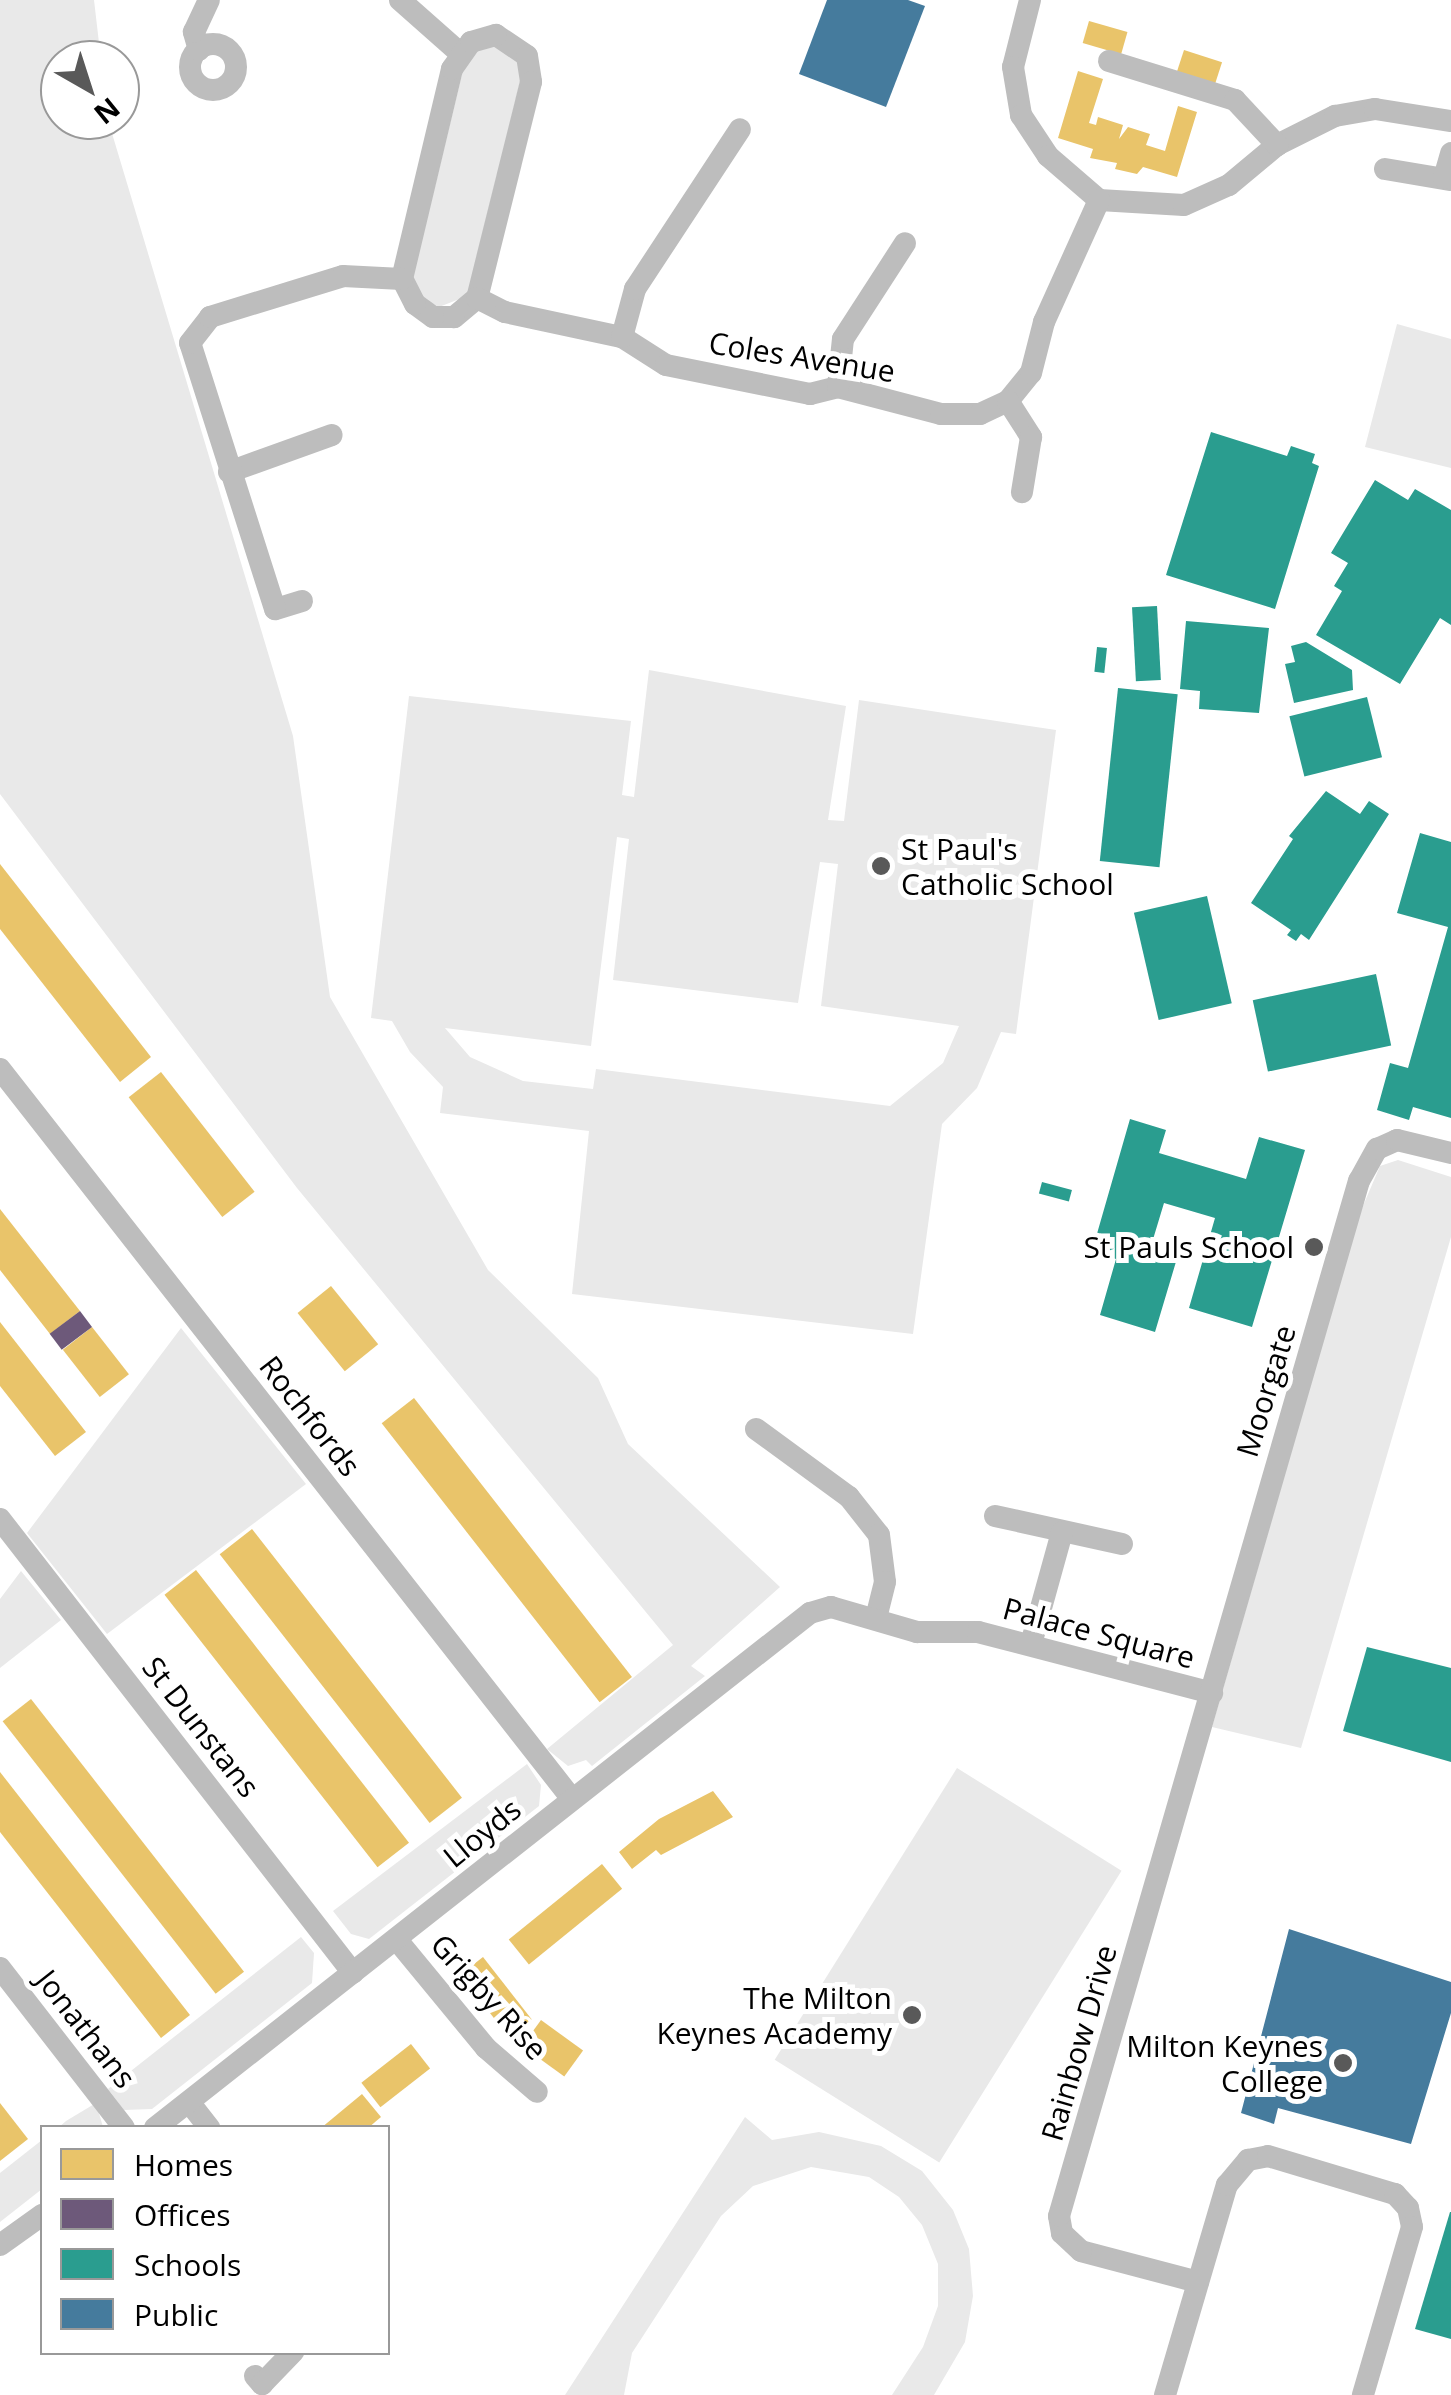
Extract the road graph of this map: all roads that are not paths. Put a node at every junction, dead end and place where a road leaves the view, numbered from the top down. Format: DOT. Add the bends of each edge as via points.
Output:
graph roads {
  1 [pos="210,0"];
  2 [pos="400,0"];
  3 [pos="1030,0"];
  4 [pos="198,50"];
  5 [pos="460,53"];
  6 [pos="1109,61"];
  7 [pos="1451,121"];
  8 [pos="740,128"];
  9 [pos="1276,145"];
  10 [pos="1451,153"];
  11 [pos="1385,169"];
  12 [pos="1447,179"];
  13 [pos="1099,200"];
  14 [pos="905,243"];
  15 [pos="402,279"];
  16 [pos="476,298"];
  17 [pos="622,336"];
  18 [pos="838,387"];
  19 [pos="1008,401"];
  20 [pos="332,434"];
  21 [pos="229,472"];
  22 [pos="1022,492"];
  23 [pos="302,601"];
  24 [pos="0,1068"];
  25 [pos="1451,1153"];
  26 [pos="756,1429"];
  27 [pos="995,1516"];
  28 [pos="0,1519"];
  29 [pos="1062,1532"];
  30 [pos="1122,1544"];
  31 [pos="865,1615"];
  32 [pos="1031,1644"];
  33 [pos="1212,1693"];
  34 [pos="1203,1729"];
  35 [pos="572,1799"];
  36 [pos="398,1940"];
  37 [pos="0,1968"];
  38 [pos="353,1973"];
  39 [pos="537,2092"];
  40 [pos="189,2102"];
  41 [pos="122,2125"];
  42 [pos="159,2125"];
  43 [pos="207,2125"];
  44 [pos="40,2216"];
  45 [pos="0,2245"];
  46 [pos="1198,2282"];
  47 [pos="290,2355"];
  48 [pos="255,2376"];
  49 [pos="1165,2395"];
  50 [pos="1363,2395"];
  1 -- 4 [label="street" via="194,32"];
  2 -- 5 [label="street"];
  3 -- 13 [label="street" via="1013,67 1021,114 1048,156"];
  5 -- 15 [label="street"];
  5 -- 16 [label="street" via="496,35 518,46 531,68"];
  6 -- 9 [label="street" via="1235,100"];
  7 -- 9 [label="street" via="1375,108 1335,116"];
  8 -- 17 [label="street" via="635,290"];
  9 -- 13 [label="street" via="1230,185 1184,205"];
  10 -- 12 [label="street"];
  11 -- 12 [label="street"];
  13 -- 19 [label="street" via="1044,322 1031,373"];
  14 -- 18 [label="street" via="843,339"];
  15 -- 16 [label="street" via="415,304 432,316 454,316"];
  15 -- 21 [label="street" via="343,276 198,326 190,351"];
  16 -- 17 [label="street, Coles Avenue" via="505,312"];
  17 -- 18 [label="street, Coles Avenue" via="666,364 810,394"];
  18 -- 19 [label="street, Coles Avenue" via="940,414 980,414"];
  19 -- 22 [label="street" via="1031,437"];
  20 -- 21 [label="street"];
  21 -- 23 [label="street" via="275,609"];
  24 -- 35 [label="street, Rochfords"];
  25 -- 33 [label="street, Moorgate" via="1396,1140 1377,1149 1359,1181"];
  26 -- 31 [label="street" via="849,1498 878,1534 885,1582"];
  27 -- 29 [label="street"];
  28 -- 38 [label="street, St Dunstans"];
  29 -- 30 [label="street"];
  29 -- 32 [label="street"];
  31 -- 32 [label="street, Palace Square" via="917,1632 978,1632"];
  31 -- 35 [label="street, Lloyds" via="821,1610 781,1632"];
  32 -- 33 [label="street, Palace Square"];
  33 -- 34 [label="street, Moorgate"];
  34 -- 46 [label="street, Rainbow Drive" via="1059,2216 1062,2233 1081,2251"];
  35 -- 36 [label="street, Lloyds"];
  36 -- 38 [label="street, Lloyds"];
  36 -- 39 [label="street, Grigby Rise" via="486,2048"];
  37 -- 41 [label="street, Jonathans"];
  38 -- 40 [label="street, Lloyds"];
  40 -- 42 [label="street, Lloyds"];
  40 -- 43 [label="street"];
  44 -- 45 [label="street"];
  46 -- 49 [label="street"];
  46 -- 50 [label="street" via="1228,2186 1248,2160 1268,2156 1395,2194 1408,2208 1412,2227"];
  47 -- 48 [label="street" via="262,2384"];
}
